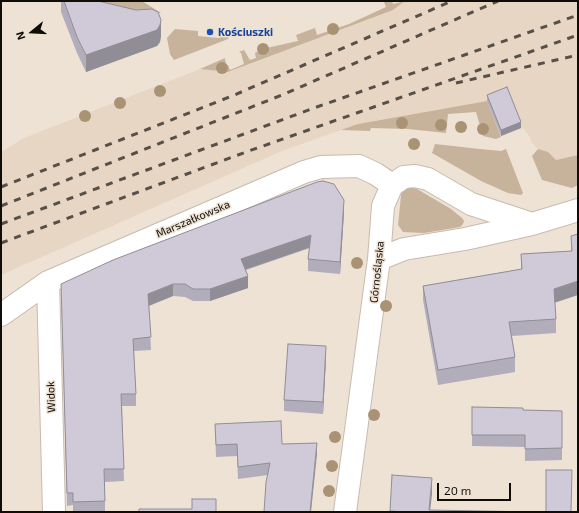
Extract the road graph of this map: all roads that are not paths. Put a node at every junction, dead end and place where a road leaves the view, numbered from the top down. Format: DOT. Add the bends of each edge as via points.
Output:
graph roads {
  1 [pos="392,185"];
  2 [pos="578,210"];
  3 [pos="532,224"];
  4 [pos="379,259"];
  5 [pos="48,282"];
  6 [pos="1,315"];
  7 [pos="54,512"];
  8 [pos="346,512"];
  1 -- 3 [label="street" via="404,176 428,179 471,204"];
  1 -- 4 [label="street, Górnośląska" via="383,206"];
  1 -- 5 [label="street, Marszałkowska" via="359,166 320,168 304,172"];
  2 -- 3 [label="street"];
  3 -- 4 [label="street" via="404,249"];
  4 -- 8 [label="street, Górnośląska"];
  5 -- 6 [label="street, Marszałkowska"];
  5 -- 7 [label="street, Widok"];
}
